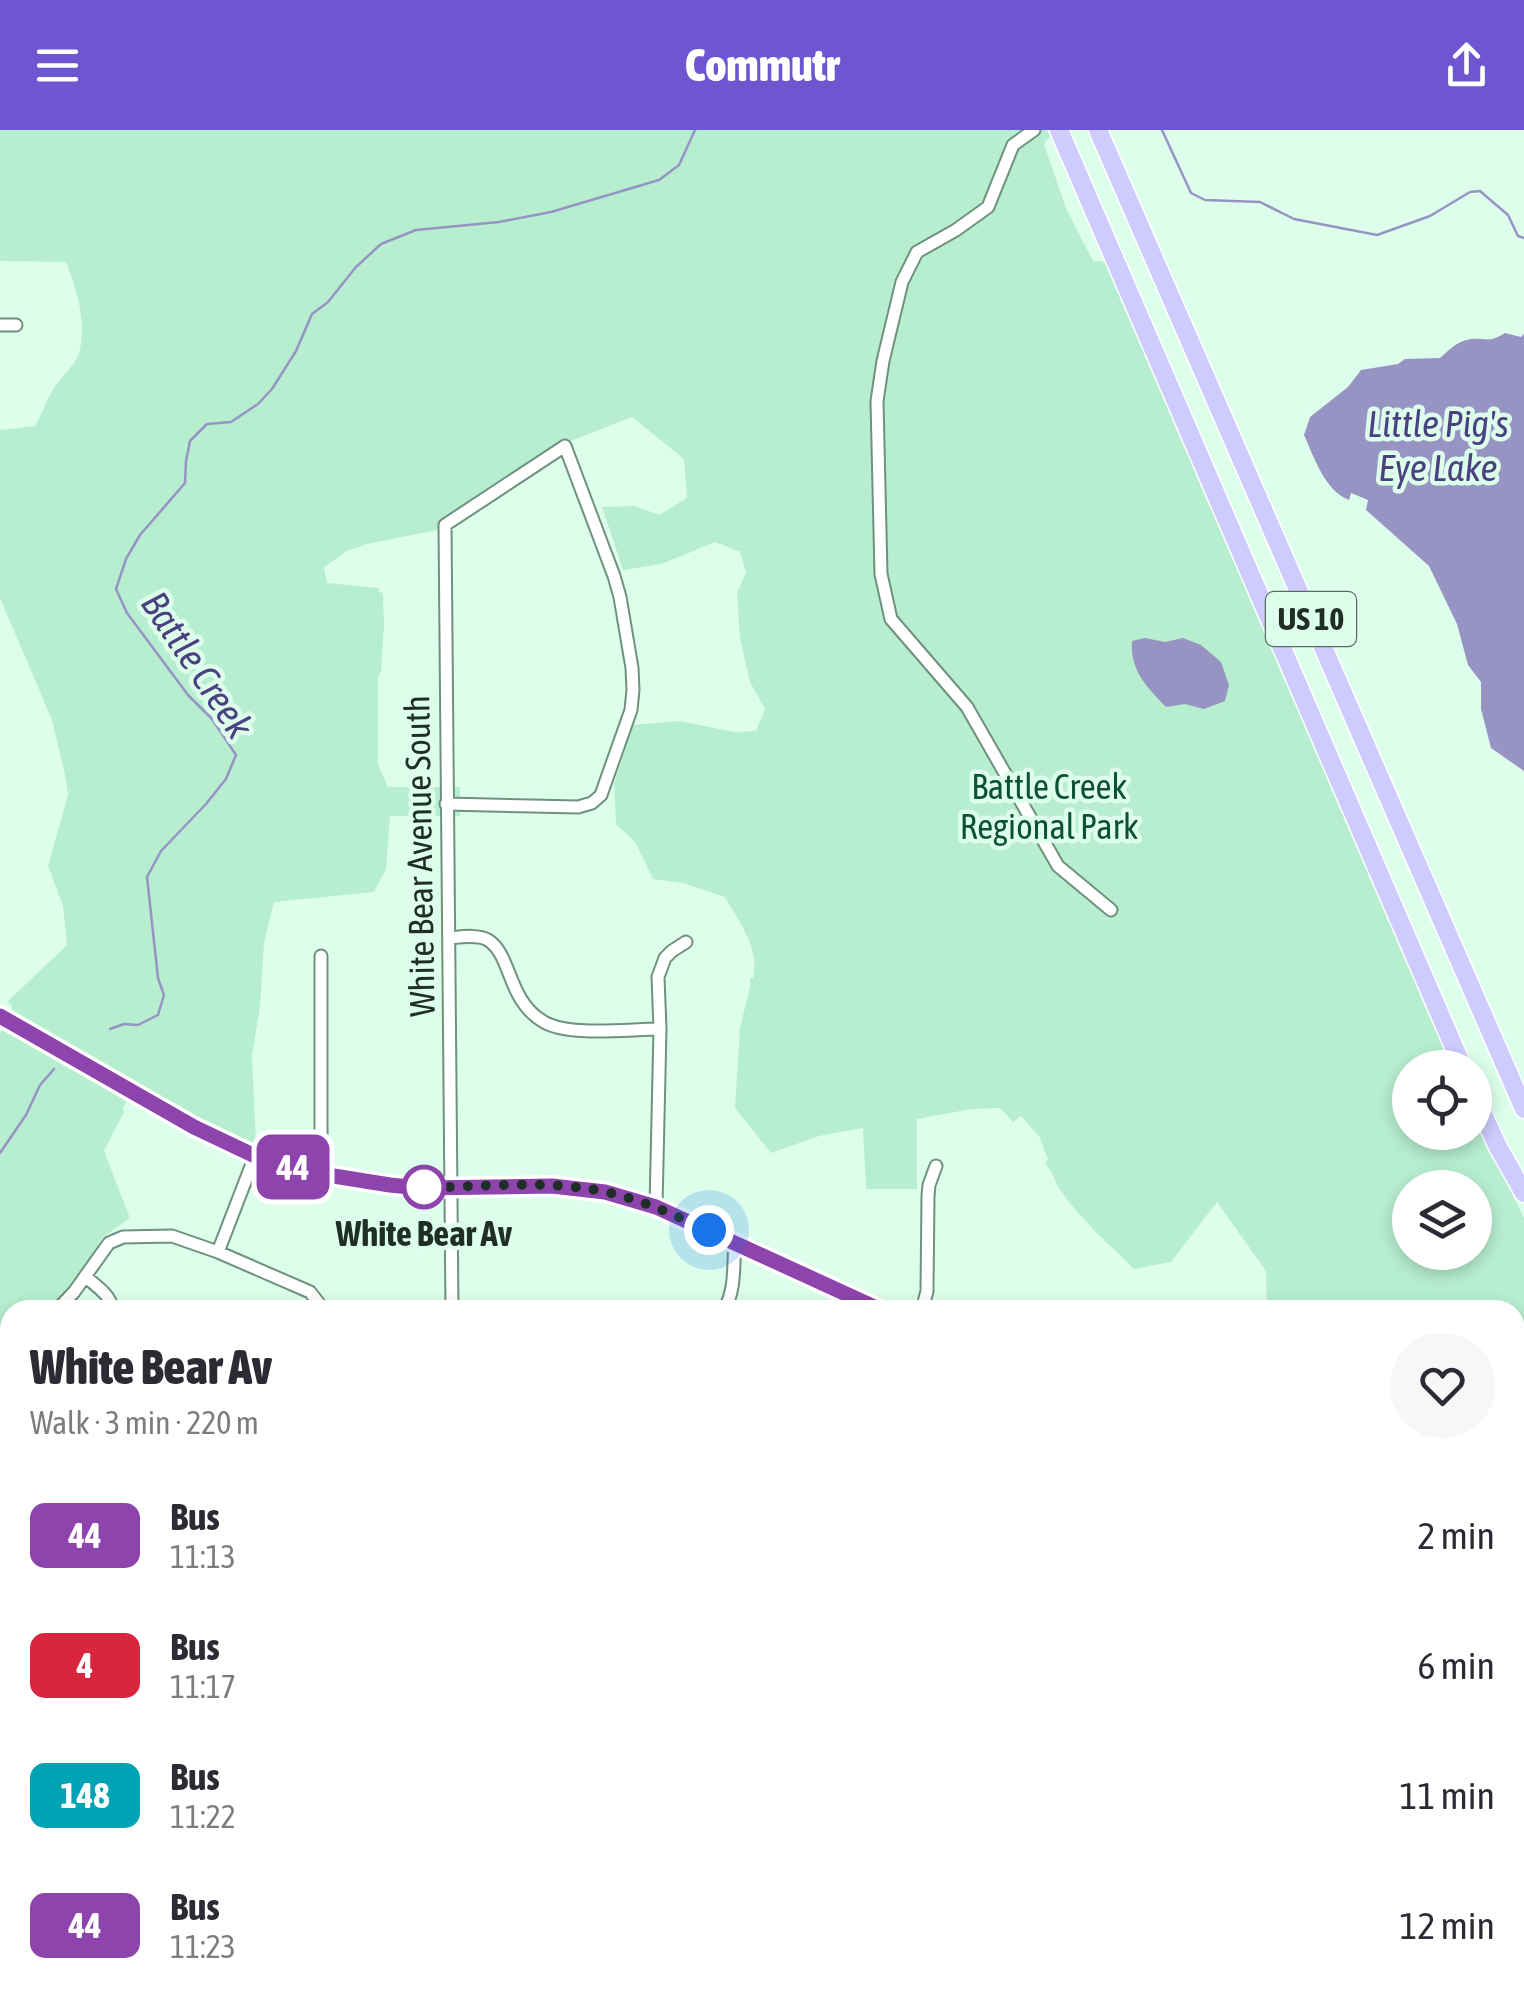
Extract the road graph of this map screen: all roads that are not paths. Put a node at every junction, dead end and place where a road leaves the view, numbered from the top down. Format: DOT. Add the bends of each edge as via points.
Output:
graph roads {
  1 [pos="1034,130"];
  2 [pos="1059,130"];
  3 [pos="1098,130"];
  4 [pos="0,324"];
  5 [pos="16,324"];
  6 [pos="446,804"];
  7 [pos="1111,910"];
  8 [pos="449,938"];
  9 [pos="686,942"];
  10 [pos="321,956"];
  11 [pos="0,1016"];
  12 [pos="660,1029"];
  13 [pos="1454,1050"];
  14 [pos="1524,1108"];
  15 [pos="1492,1134"];
  16 [pos="255,1156"];
  17 [pos="936,1166"];
  18 [pos="321,1174"];
  19 [pos="450,1187"];
  20 [pos="1524,1194"];
  21 [pos="656,1207"];
  22 [pos="735,1242"];
  23 [pos="218,1252"];
  24 [pos="86,1277"];
  25 [pos="66,1300"];
  26 [pos="111,1300"];
  27 [pos="316,1300"];
  28 [pos="452,1300"];
  29 [pos="729,1300"];
  30 [pos="860,1300"];
  31 [pos="925,1300"];
  1 -- 7 [label="street" via="1013,145 988,207 918,252 902,282 877,400 881,574 892,618 967,708 1058,866"];
  2 -- 13 [label="highway, US 10"];
  3 -- 14 [label="highway, US 10"];
  4 -- 5 [label="street"];
  6 -- 6 [label="street, White Bear Avenue South" via="445,525 565,446 620,598 632,668 630,710 592,803"];
  6 -- 8 [label="street, White Bear Avenue South"];
  8 -- 12 [label="street" via="488,940 519,998 552,1026"];
  8 -- 19 [label="street, White Bear Avenue South"];
  9 -- 12 [label="street" via="660,967"];
  10 -- 18 [label="street"];
  11 -- 16 [label="street"];
  12 -- 21 [label="street"];
  15 -- 20 [label="highway"];
  16 -- 18 [label="street"];
  16 -- 23 [label="street"];
  17 -- 31 [label="street" via="928,1196"];
  18 -- 19 [label="street"];
  19 -- 21 [label="street" via="579,1188"];
  19 -- 28 [label="street, White Bear Avenue South"];
  21 -- 22 [label="street"];
  22 -- 29 [label="street"];
  22 -- 30 [label="street"];
  23 -- 24 [label="street" via="172,1236 124,1237 110,1243"];
  23 -- 27 [label="street"];
  24 -- 25 [label="street"];
  24 -- 26 [label="street"];
}
